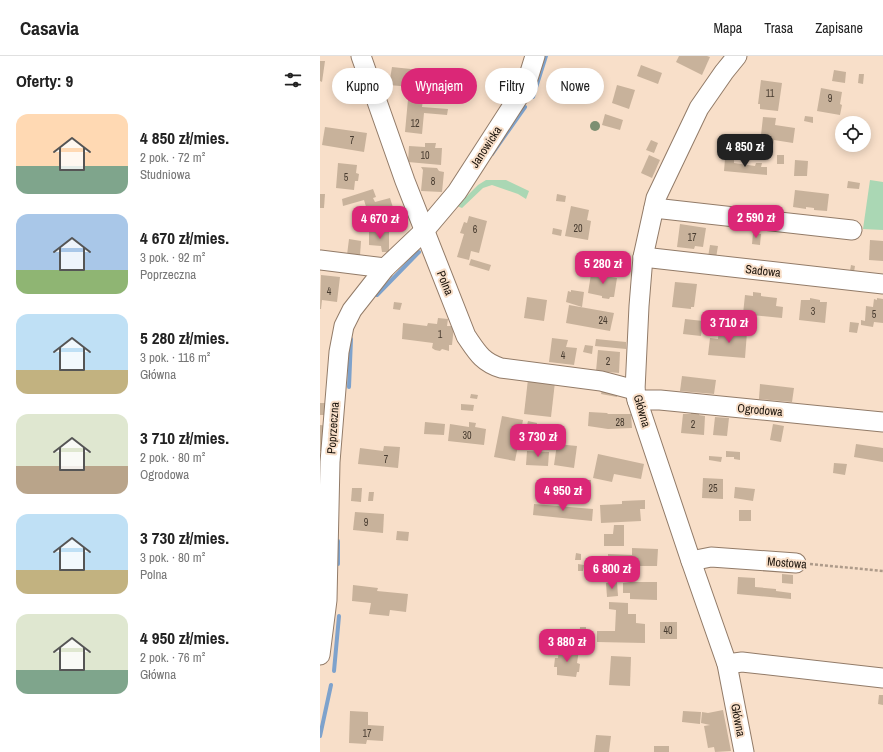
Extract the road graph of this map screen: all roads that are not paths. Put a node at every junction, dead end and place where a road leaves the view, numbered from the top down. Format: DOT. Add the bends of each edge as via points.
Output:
graph roads {
  1 [pos="361,56"];
  2 [pos="535,56"];
  3 [pos="737,56"];
  4 [pos="654,208"];
  5 [pos="852,230"];
  6 [pos="424,231"];
  7 [pos="643,258"];
  8 [pos="320,260"];
  9 [pos="385,268"];
  10 [pos="883,284"];
  11 [pos="636,395"];
  12 [pos="883,422"];
  13 [pos="325,461"];
  14 [pos="691,561"];
  15 [pos="796,563"];
  16 [pos="324,600"];
  17 [pos="320,655"];
  18 [pos="727,664"];
  19 [pos="883,678"];
  20 [pos="744,752"];
  1 -- 6 [label="street, Polna"];
  2 -- 6 [label="street, Janowicka" via="526,85 457,192"];
  3 -- 4 [label="street, Główna" via="699,108 656,198"];
  4 -- 5 [label="street"];
  4 -- 7 [label="street, Główna"];
  6 -- 9 [label="street, Poprzeczna"];
  6 -- 11 [label="street, Polna" via="466,336 485,361 501,368 601,381"];
  7 -- 10 [label="street, Sadowa"];
  7 -- 11 [label="street, Główna"];
  8 -- 9 [label="street"];
  9 -- 13 [label="street, Poprzeczna" via="352,310 344,326"];
  11 -- 12 [label="street, Ogrodowa" via="660,400"];
  11 -- 14 [label="street, Główna"];
  13 -- 16 [label="street, Poprzeczna"];
  14 -- 15 [label="street, Mostowa" via="711,557"];
  14 -- 18 [label="street, Główna"];
  16 -- 17 [label="street, Poprzeczna"];
  18 -- 19 [label="street" via="742,662"];
  18 -- 20 [label="street, Główna"];
}
